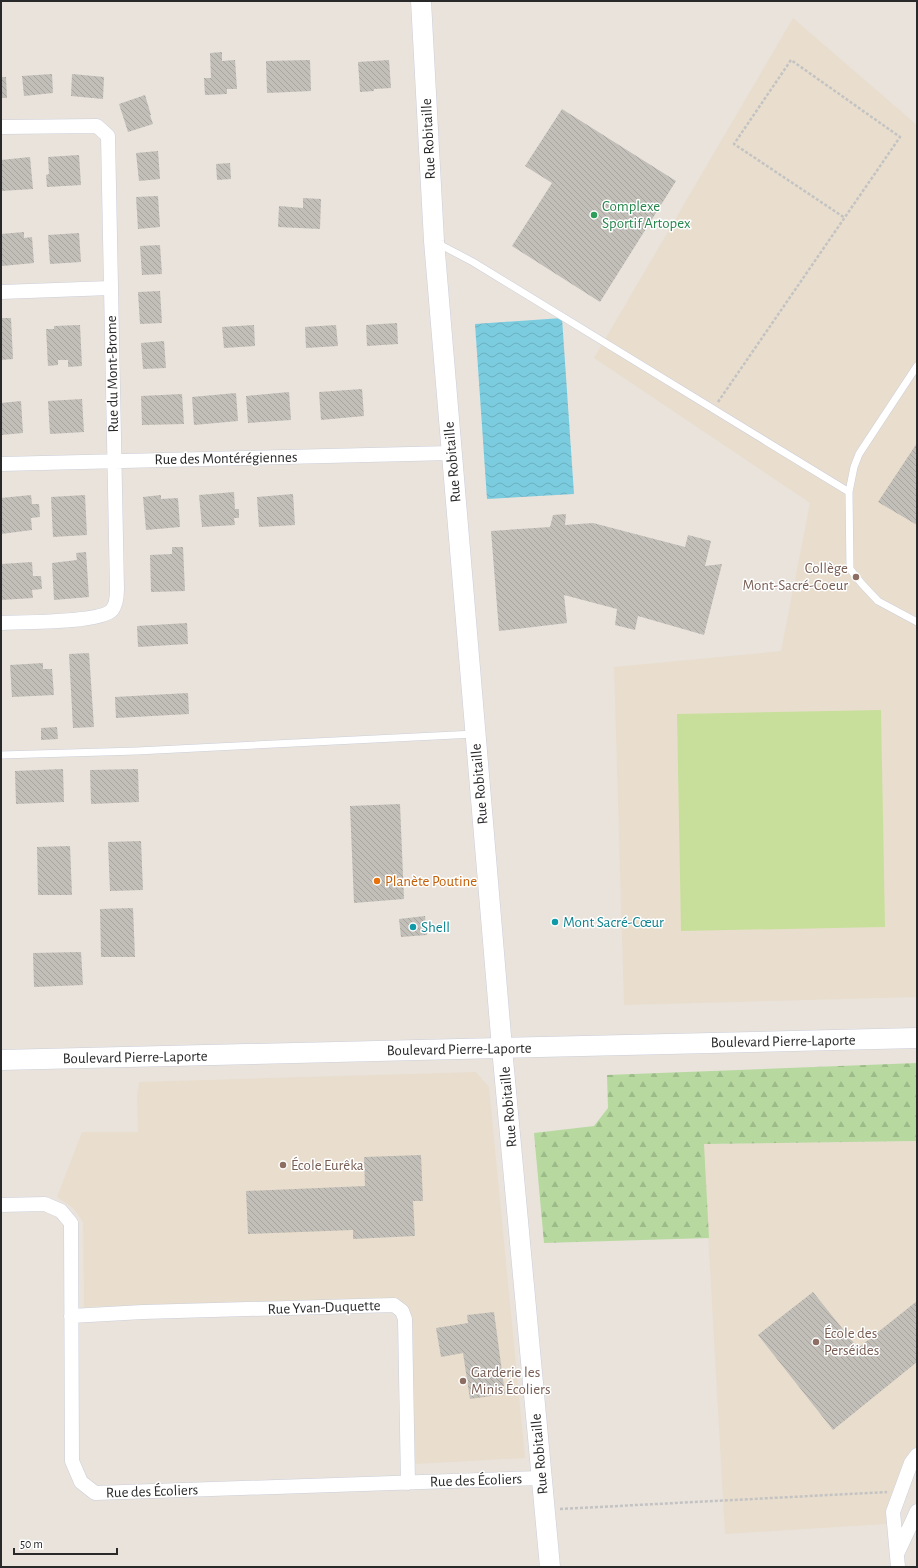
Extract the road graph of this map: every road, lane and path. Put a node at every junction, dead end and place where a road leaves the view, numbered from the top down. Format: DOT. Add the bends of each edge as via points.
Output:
graph roads {
  1 [pos="421,1"];
  2 [pos="1,127"];
  3 [pos="845,218"];
  4 [pos="434,241"];
  5 [pos="110,288"];
  6 [pos="1,292"];
  7 [pos="917,366"];
  8 [pos="714,409"];
  9 [pos="451,453"];
  10 [pos="114,461"];
  11 [pos="1,464"];
  12 [pos="849,492"];
  13 [pos="917,622"];
  14 [pos="1,623"];
  15 [pos="475,734"];
  16 [pos="1,755"];
  17 [pos="917,1038"];
  18 [pos="502,1048"];
  19 [pos="1,1060"];
  20 [pos="1,1205"];
  21 [pos="71,1316"];
  22 [pos="917,1455"];
  23 [pos="541,1478"];
  24 [pos="408,1483"];
  25 [pos="901,1492"];
  26 [pos="544,1510"];
  27 [pos="917,1511"];
  28 [pos="898,1552"];
  29 [pos="550,1567"];
  30 [pos="898,1567"];
  1 -- 4 [label="street, Rue Robitaille"];
  2 -- 5 [label="street, Rue du Mont-Brome" via="97,126 108,136"];
  3 -- 3 [label="path" via="900,137 791,60 734,144"];
  3 -- 8 [label="path"];
  4 -- 8 [label="lane" via="473,262"];
  4 -- 9 [label="street, Rue Robitaille"];
  5 -- 6 [label="street"];
  5 -- 10 [label="street, Rue du Mont-Brome"];
  7 -- 12 [label="lane" via="858,454"];
  8 -- 12 [label="lane"];
  9 -- 10 [label="street, Rue des Montérégiennes"];
  9 -- 15 [label="street, Rue Robitaille"];
  10 -- 11 [label="street, Rue des Montérégiennes"];
  10 -- 14 [label="street, Rue du Mont-Brome" via="117,589 112,610 86,619"];
  12 -- 13 [label="lane" via="850,569 878,601"];
  15 -- 16 [label="lane" via="145,751"];
  15 -- 18 [label="street, Rue Robitaille"];
  17 -- 18 [label="street, Boulevard Pierre-Laporte"];
  18 -- 19 [label="street, Boulevard Pierre-Laporte"];
  18 -- 23 [label="street, Rue Robitaille"];
  20 -- 21 [label="street, Rue des Écoliers" via="45,1204 61,1211 71,1223"];
  21 -- 24 [label="street, Rue des Écoliers" via="72,1462 81,1482 95,1493"];
  21 -- 24 [label="street, Rue Yvan-Duquette" via="394,1305 405,1319"];
  22 -- 25 [label="street" via="911,1462"];
  23 -- 24 [label="street, Rue des Écoliers"];
  23 -- 26 [label="street, Rue Robitaille"];
  25 -- 26 [label="path"];
  25 -- 28 [label="street" via="893,1512"];
  26 -- 29 [label="street, Rue Robitaille"];
  27 -- 28 [label="street"];
  28 -- 30 [label="street"];
}
